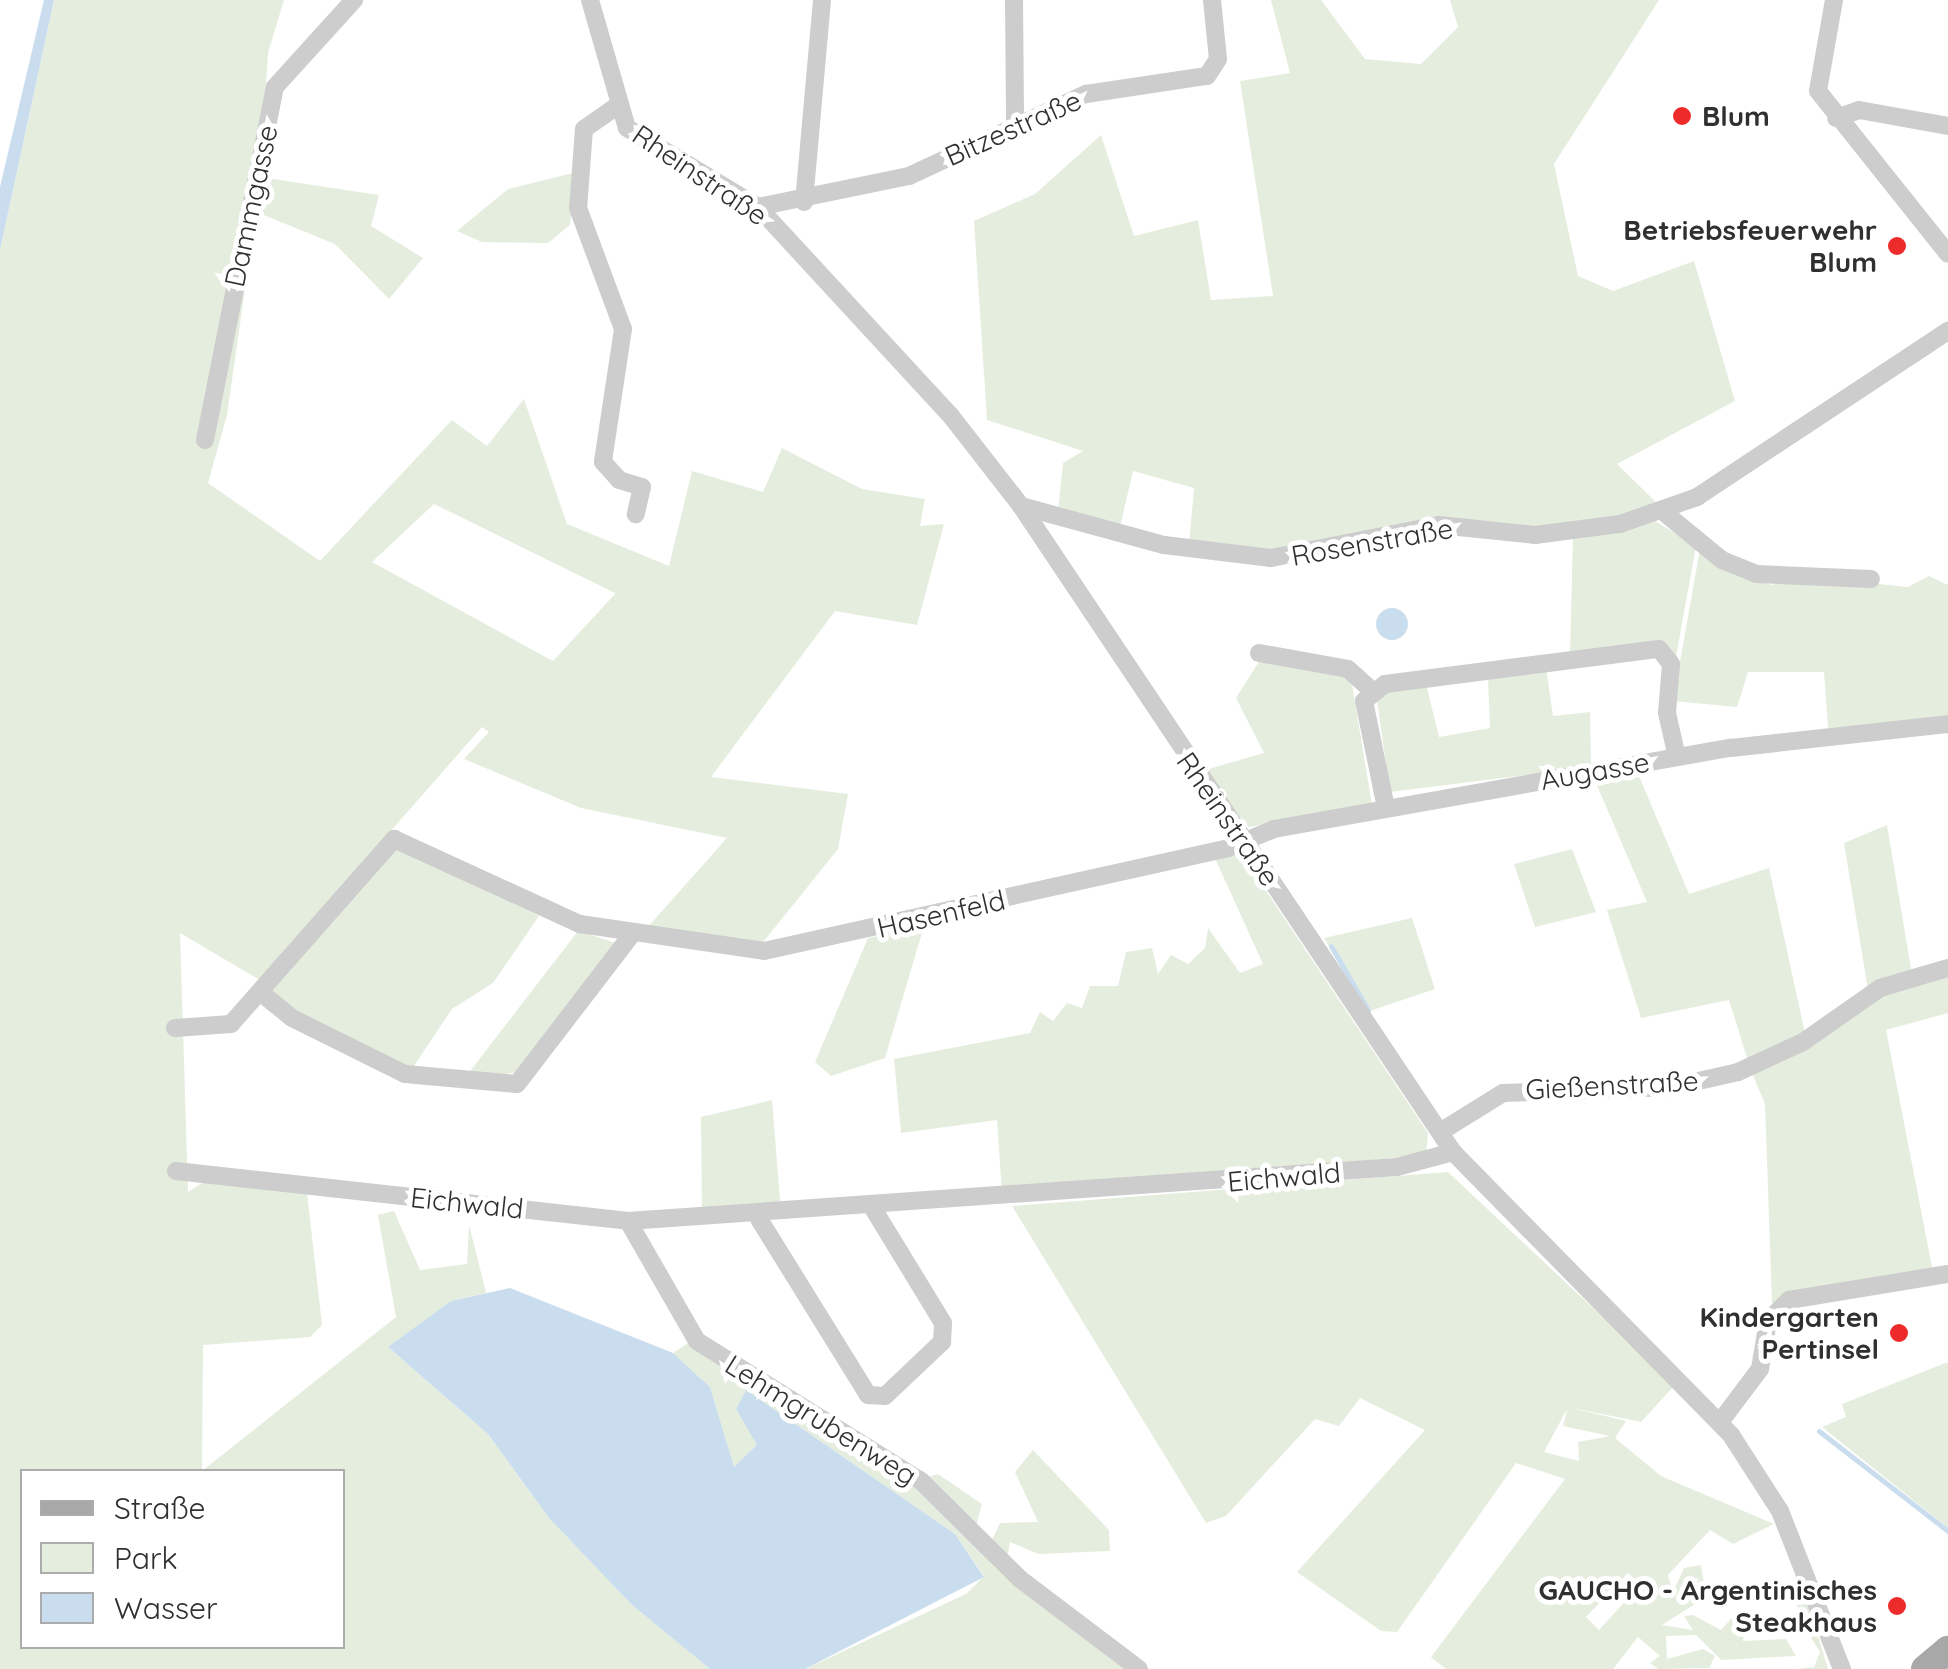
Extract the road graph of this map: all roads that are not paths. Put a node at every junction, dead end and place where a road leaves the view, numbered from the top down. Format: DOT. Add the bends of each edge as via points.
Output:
graph roads {
  1 [pos="354,0"];
  2 [pos="590,0"];
  3 [pos="822,0"];
  4 [pos="1014,0"];
  5 [pos="1212,0"];
  6 [pos="1834,0"];
  7 [pos="617,106"];
  8 [pos="1836,118"];
  9 [pos="1015,120"];
  10 [pos="1948,126"];
  11 [pos="804,202"];
  12 [pos="758,207"];
  13 [pos="1948,254"];
  14 [pos="1948,330"];
  15 [pos="204,440"];
  16 [pos="1021,506"];
  17 [pos="636,514"];
  18 [pos="1666,514"];
  19 [pos="1871,579"];
  20 [pos="1259,653"];
  21 [pos="1370,688"];
  22 [pos="1948,724"];
  23 [pos="1677,757"];
  24 [pos="1386,808"];
  25 [pos="1245,840"];
  26 [pos="633,933"];
  27 [pos="1948,968"];
  28 [pos="260,992"];
  29 [pos="174,1028"];
  30 [pos="1440,1132"];
  31 [pos="1453,1152"];
  32 [pos="176,1171"];
  33 [pos="874,1210"];
  34 [pos="759,1219"];
  35 [pos="628,1221"];
  36 [pos="1948,1274"];
  37 [pos="1720,1422"];
  38 [pos="1948,1650"];
  39 [pos="1139,1669"];
  40 [pos="1842,1669"];
  41 [pos="1925,1669"];
  1 -- 15 [label="street, Dammgasse" via="275,87"];
  2 -- 7 [label="street, Rheinstraße"];
  3 -- 11 [label="street"];
  4 -- 9 [label="street"];
  5 -- 9 [label="street, Bitzestraße" via="1218,59 1207,76 1107,88"];
  6 -- 8 [label="street" via="1818,75"];
  7 -- 12 [label="street, Rheinstraße" via="650,148"];
  7 -- 17 [label="street" via="584,129 578,224 623,329 602,450 610,472 642,486"];
  8 -- 10 [label="street" via="1859,110"];
  8 -- 13 [label="street"];
  9 -- 11 [label="street, Bitzestraße" via="910,176"];
  11 -- 12 [label="street, Bitzestraße"];
  12 -- 16 [label="street, Rheinstraße"];
  14 -- 18 [label="street, Rosenstraße"];
  16 -- 18 [label="street, Rosenstraße" via="1164,545 1272,558 1439,525 1535,534"];
  16 -- 25 [label="street, Rheinstraße"];
  18 -- 19 [label="street" via="1722,560 1756,574"];
  20 -- 21 [label="street" via="1348,669"];
  21 -- 23 [label="street" via="1659,649 1671,664 1667,713"];
  21 -- 24 [label="street" via="1364,702"];
  22 -- 23 [label="street, Augasse"];
  23 -- 24 [label="street, Augasse"];
  24 -- 25 [label="street, Augasse"];
  25 -- 26 [label="street, Hasenfeld" via="796,948"];
  25 -- 30 [label="street, Rheinstraße"];
  26 -- 28 [label="street, Hasenfeld" via="549,912 394,839"];
  26 -- 28 [label="street" via="517,1084 405,1074 292,1018"];
  27 -- 30 [label="street, Gießenstraße" via="1880,988 1803,1042 1738,1072 1672,1087 1503,1092"];
  28 -- 29 [label="street, Hasenfeld" via="231,1024"];
  30 -- 31 [label="street, Rheinstraße"];
  31 -- 33 [label="street, Eichwald" via="1397,1168"];
  31 -- 37 [label="street, Rheinstraße"];
  32 -- 35 [label="street, Eichwald"];
  33 -- 34 [label="street, Eichwald"];
  33 -- 34 [label="street" via="943,1323 942,1342 885,1396 868,1394"];
  34 -- 35 [label="street, Eichwald"];
  35 -- 39 [label="street, Lehmgrubenweg" via="697,1341 921,1481 1020,1579"];
  36 -- 37 [label="street" via="1789,1300 1768,1321 1760,1369"];
  37 -- 40 [label="street, Rheinstraße" via="1780,1511"];
  38 -- 41 [label="main road"];
}
